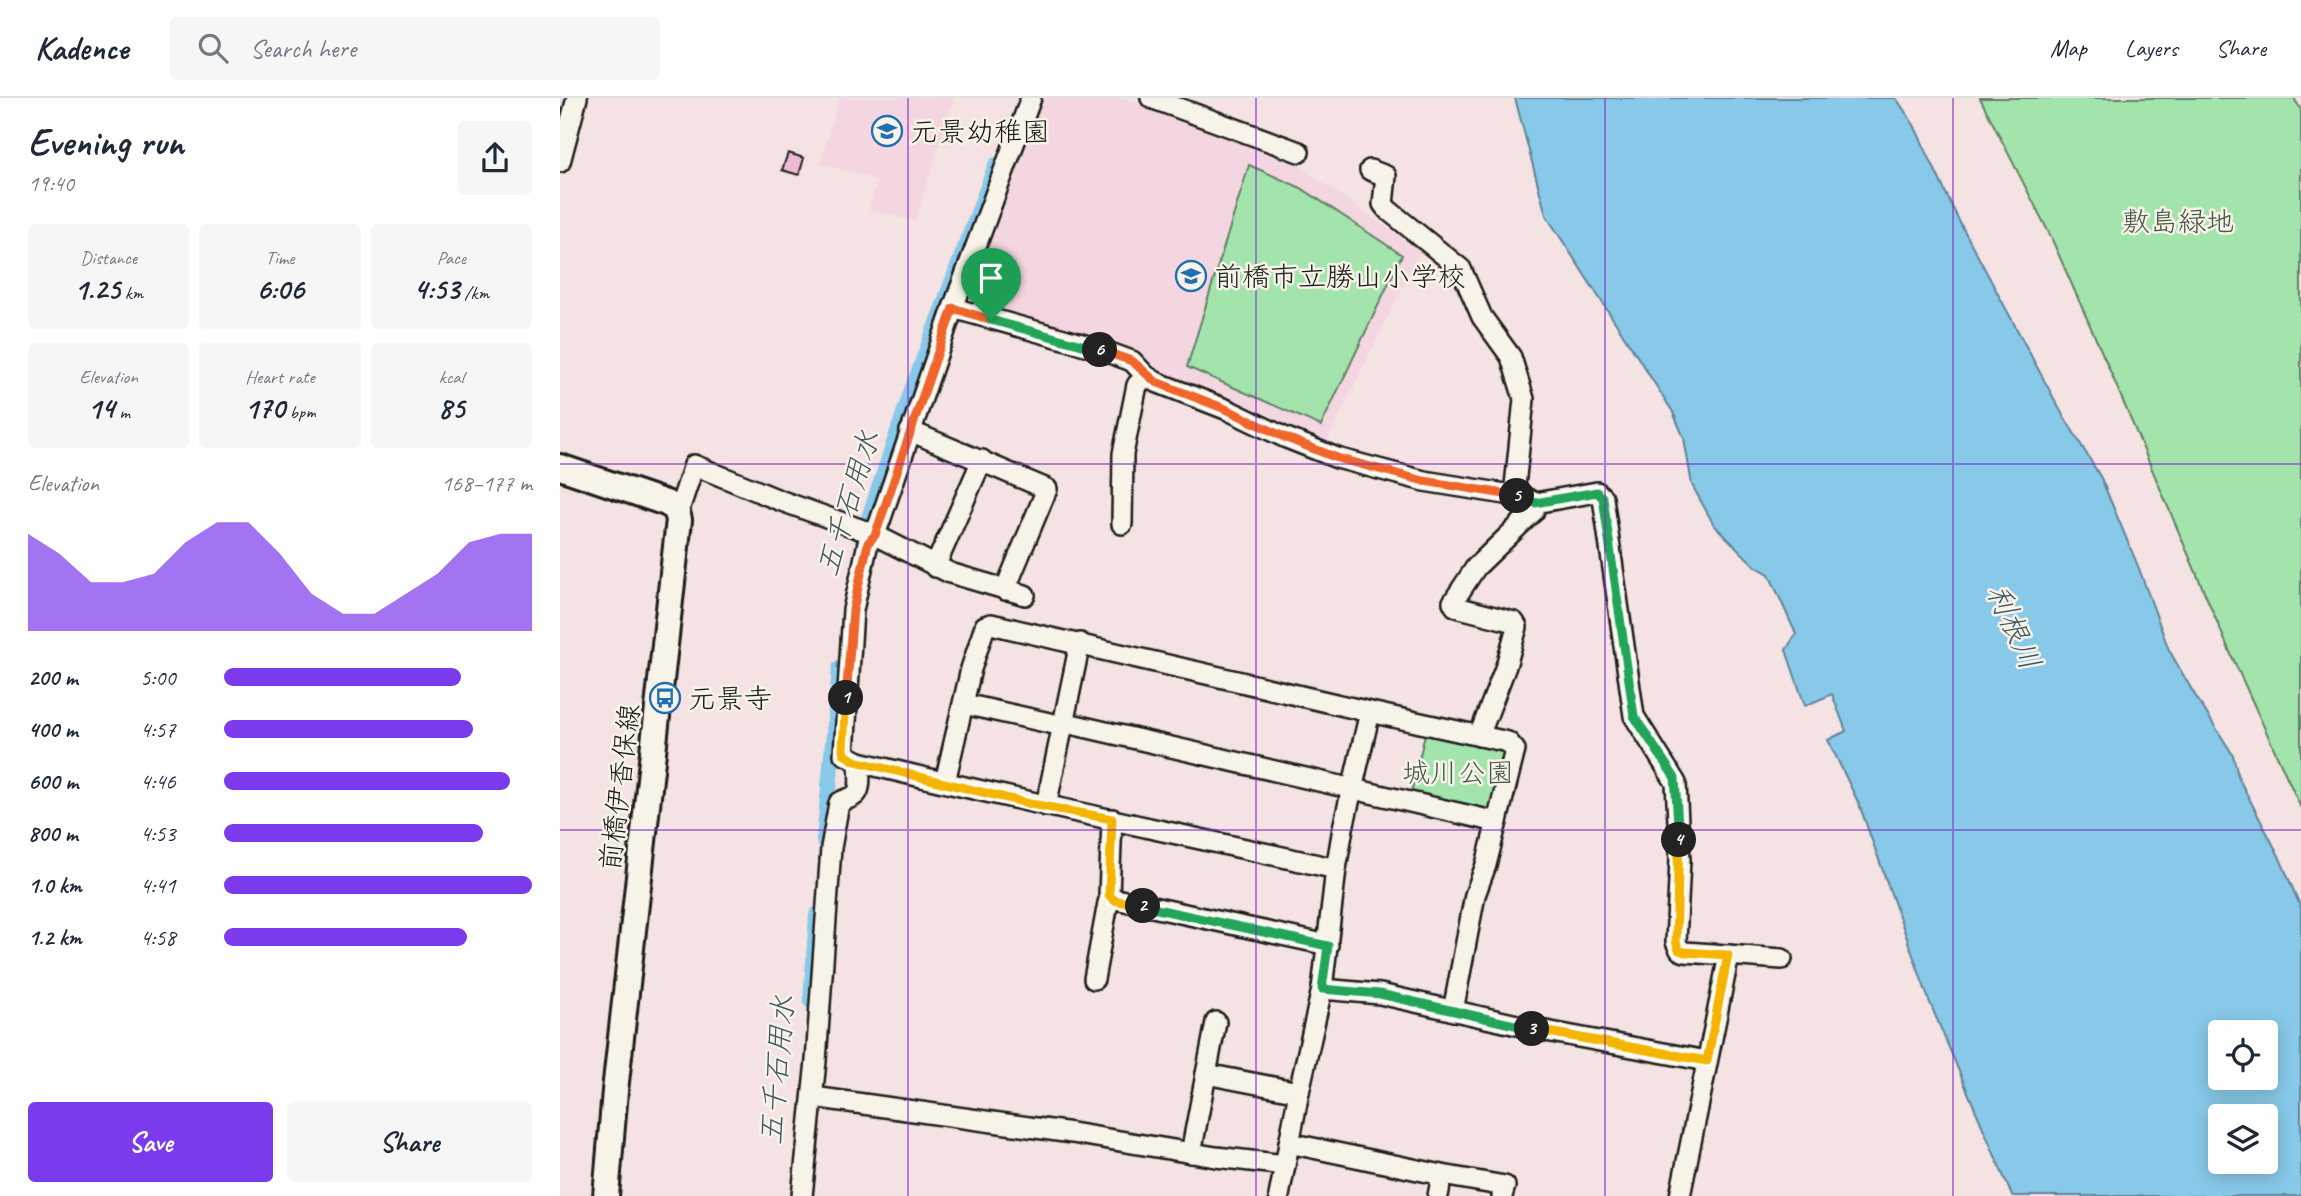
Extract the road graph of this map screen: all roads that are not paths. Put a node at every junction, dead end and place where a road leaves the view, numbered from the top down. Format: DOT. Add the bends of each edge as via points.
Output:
graph roads {
  1 [pos="578,98"];
  2 [pos="1031,98"];
  3 [pos="1151,98"];
  4 [pos="564,135"];
  5 [pos="1299,152"];
  6 [pos="560,162"];
  7 [pos="1370,170"];
  8 [pos="953,308"];
  9 [pos="1146,376"];
  10 [pos="910,431"];
  11 [pos="982,460"];
  12 [pos="560,467"];
  13 [pos="1514,496"];
  14 [pos="1535,503"];
  15 [pos="676,509"];
  16 [pos="1122,524"];
  17 [pos="875,535"];
  18 [pos="935,567"];
  19 [pos="1004,590"];
  20 [pos="1025,596"];
  21 [pos="1080,643"];
  22 [pos="964,704"];
  23 [pos="1370,712"];
  24 [pos="1063,723"];
  25 [pos="1479,736"];
  26 [pos="859,762"];
  27 [pos="945,782"];
  28 [pos="1352,789"];
  29 [pos="1046,806"];
  30 [pos="1112,819"];
  31 [pos="1497,822"];
  32 [pos="1336,869"];
  33 [pos="1111,898"];
  34 [pos="1328,946"];
  35 [pos="1728,955"];
  36 [pos="1782,959"];
  37 [pos="1094,979"];
  38 [pos="1322,989"];
  39 [pos="1453,1011"];
  40 [pos="1216,1022"];
  41 [pos="1707,1061"];
  42 [pos="1206,1074"];
  43 [pos="1299,1092"];
  44 [pos="813,1097"];
  45 [pos="1289,1143"];
  46 [pos="1191,1153"];
  47 [pos="1285,1164"];
  48 [pos="1442,1175"];
  49 [pos="606,1196"];
  50 [pos="802,1196"];
  51 [pos="1279,1196"];
  52 [pos="1438,1196"];
  53 [pos="1502,1196"];
  54 [pos="1680,1196"];
  1 -- 4 [label="street"];
  2 -- 8 [label="street"];
  3 -- 5 [label="street"];
  4 -- 6 [label="street"];
  7 -- 13 [label="street" via="1386,176 1382,205 1461,269 1482,317 1511,357 1524,399"];
  8 -- 9 [label="street" via="1096,348 1132,361"];
  8 -- 10 [label="street"];
  9 -- 13 [label="street" via="1337,458 1424,481"];
  9 -- 16 [label="street" via="1137,385 1123,454"];
  10 -- 11 [label="street"];
  10 -- 17 [label="street"];
  11 -- 18 [label="street"];
  11 -- 19 [label="street" via="1047,489"];
  12 -- 15 [label="main road"];
  13 -- 14 [label="street"];
  14 -- 25 [label="street" via="1534,511 1476,567 1454,602 1460,608 1514,622 1517,627"];
  14 -- 35 [label="street" via="1597,492 1603,498 1634,716 1676,783 1680,860 1676,942 1685,952"];
  15 -- 17 [label="street" via="694,465"];
  15 -- 49 [label="main road, 前橋伊香保線" via="679,531"];
  17 -- 18 [label="street"];
  17 -- 26 [label="street" via="868,543 858,582 849,648 843,749 848,758"];
  18 -- 19 [label="street"];
  19 -- 20 [label="street"];
  21 -- 22 [label="street" via="987,624"];
  21 -- 23 [label="street"];
  21 -- 24 [label="street"];
  22 -- 24 [label="street"];
  22 -- 27 [label="street"];
  23 -- 25 [label="street"];
  23 -- 28 [label="street"];
  24 -- 28 [label="street"];
  24 -- 29 [label="street"];
  25 -- 31 [label="street" via="1508,742 1515,750"];
  26 -- 27 [label="street"];
  26 -- 44 [label="street" via="858,791 839,803 831,848"];
  27 -- 29 [label="street"];
  28 -- 31 [label="street"];
  28 -- 32 [label="street"];
  29 -- 30 [label="street"];
  30 -- 32 [label="street"];
  30 -- 33 [label="street"];
  31 -- 39 [label="street" via="1475,895"];
  32 -- 34 [label="street"];
  33 -- 34 [label="street"];
  33 -- 37 [label="street"];
  34 -- 38 [label="street"];
  35 -- 36 [label="street"];
  35 -- 41 [label="street"];
  38 -- 39 [label="street" via="1380,994"];
  38 -- 43 [label="street"];
  39 -- 41 [label="street"];
  40 -- 42 [label="street"];
  41 -- 54 [label="street"];
  42 -- 43 [label="street"];
  42 -- 46 [label="street"];
  43 -- 45 [label="street"];
  44 -- 46 [label="street"];
  44 -- 50 [label="street"];
  45 -- 47 [label="street"];
  45 -- 48 [label="street"];
  46 -- 47 [label="street"];
  47 -- 51 [label="street"];
  48 -- 52 [label="street"];
  48 -- 53 [label="street" via="1505,1186"];
}
